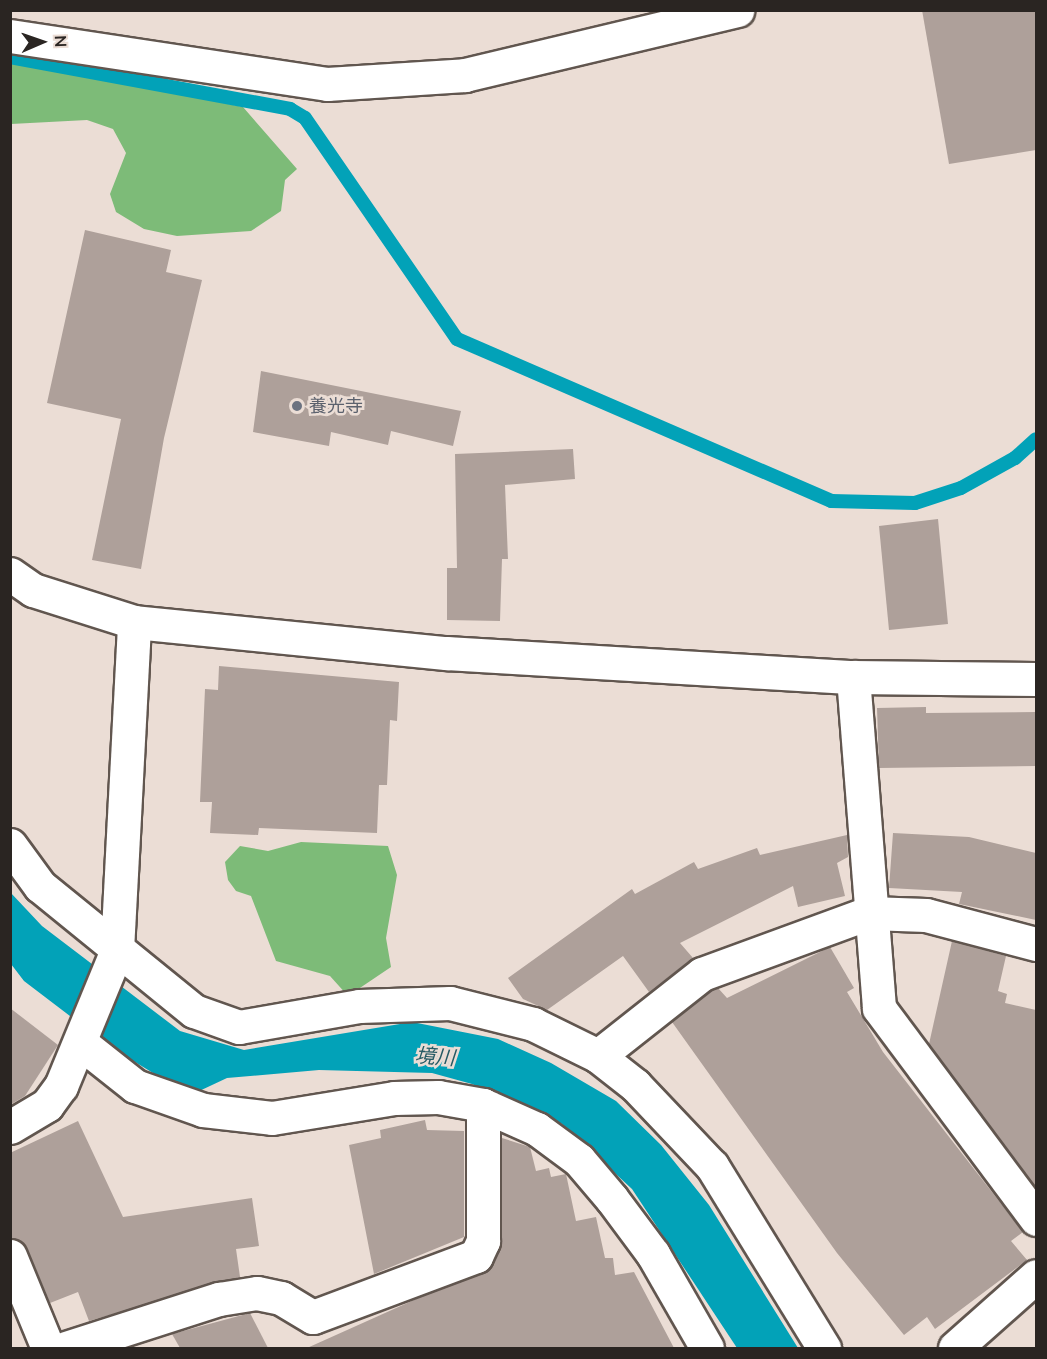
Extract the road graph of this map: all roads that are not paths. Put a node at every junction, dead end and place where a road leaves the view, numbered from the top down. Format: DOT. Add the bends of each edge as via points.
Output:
graph roads {
  1 [pos="737,10"];
  2 [pos="10,36"];
  3 [pos="10,574"];
  4 [pos="134,622"];
  5 [pos="853,677"];
  6 [pos="1036,679"];
  7 [pos="10,845"];
  8 [pos="869,913"];
  9 [pos="1036,944"];
  10 [pos="117,950"];
  11 [pos="82,1044"];
  12 [pos="598,1056"];
  13 [pos="483,1105"];
  14 [pos="10,1127"];
  15 [pos="1036,1219"];
  16 [pos="10,1256"];
  17 [pos="1036,1276"];
  18 [pos="48,1348"];
  19 [pos="66,1348"];
  20 [pos="707,1348"];
  21 [pos="824,1348"];
  22 [pos="955,1348"];
  1 -- 2 [label="street" via="465,75 327,84"];
  3 -- 4 [label="street" via="33,590"];
  4 -- 5 [label="street" via="446,653"];
  4 -- 10 [label="street"];
  5 -- 6 [label="street"];
  5 -- 8 [label="street"];
  7 -- 10 [label="street" via="40,886"];
  8 -- 9 [label="street" via="926,915"];
  8 -- 12 [label="street" via="702,974"];
  8 -- 15 [label="street" via="879,1008"];
  10 -- 11 [label="street"];
  10 -- 12 [label="street" via="194,1011 239,1027 359,1006 450,1003 533,1024"];
  11 -- 13 [label="street" via="135,1086 203,1110 272,1118 394,1098"];
  11 -- 14 [label="street" via="47,1105"];
  12 -- 21 [label="street" via="635,1085 712,1166"];
  13 -- 19 [label="street" via="483,1241 476,1256 314,1317 281,1298 257,1293 219,1299"];
  13 -- 20 [label="street" via="537,1129 579,1160 653,1254"];
  16 -- 18 [label="street"];
  17 -- 22 [label="street"];
}
